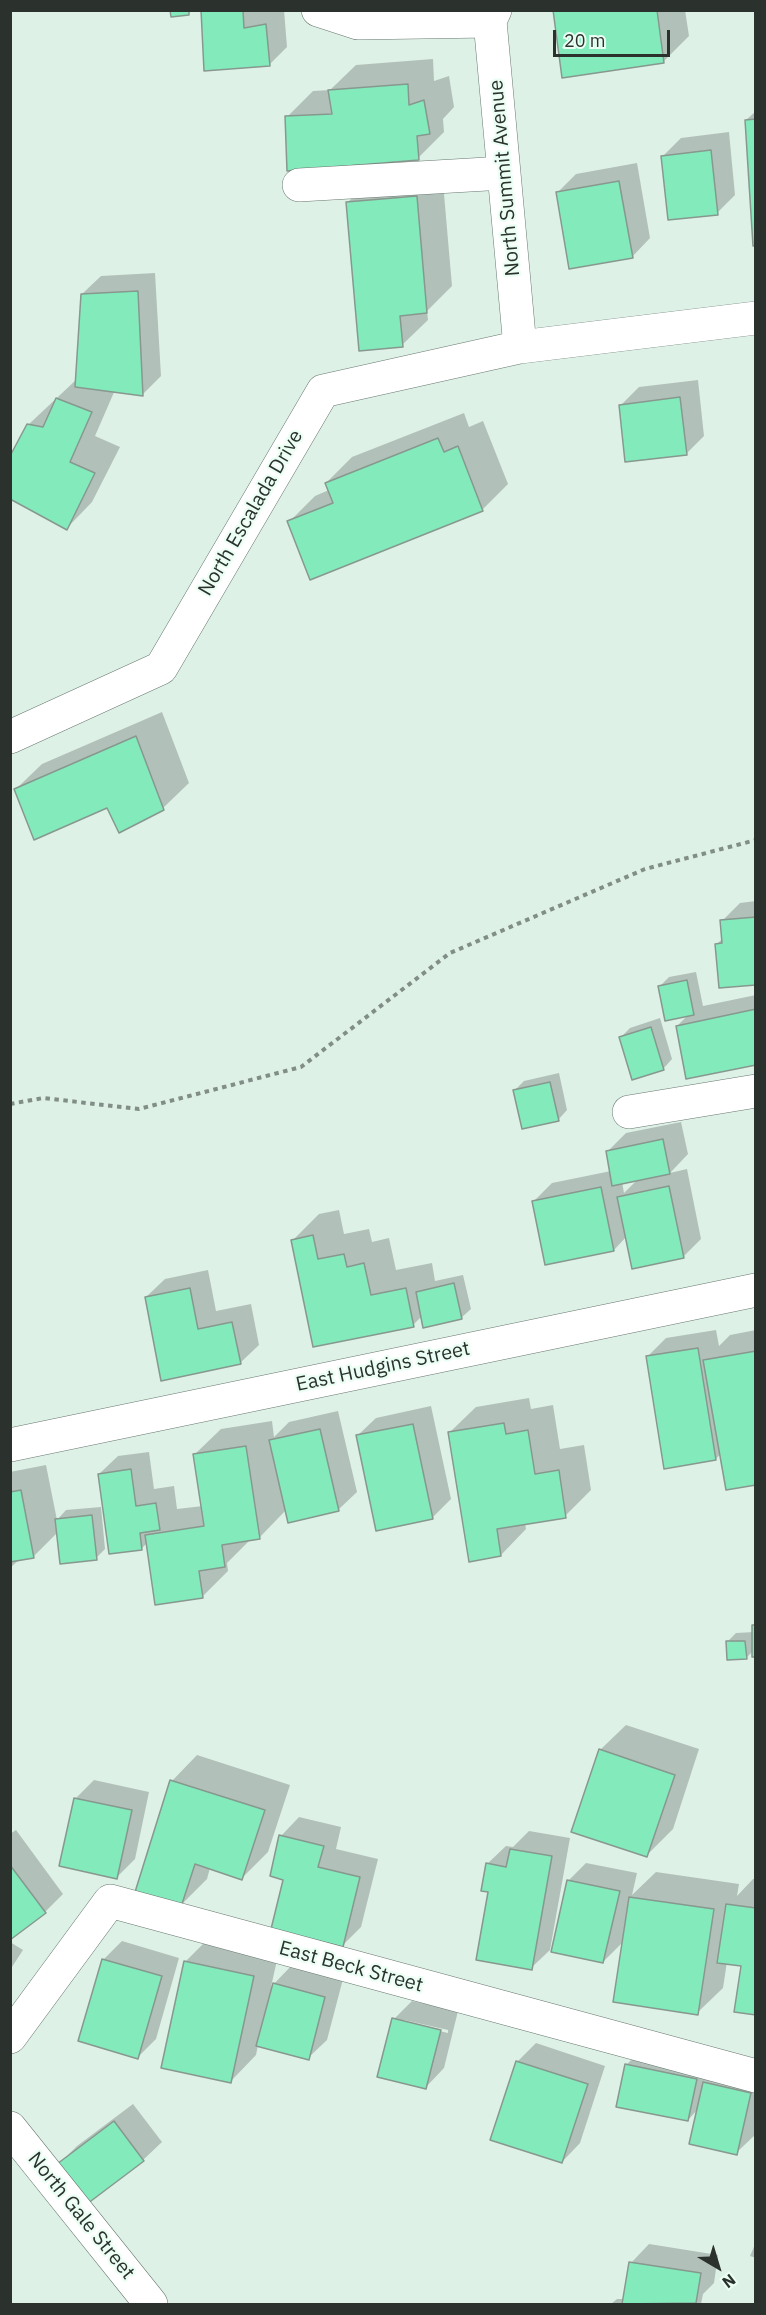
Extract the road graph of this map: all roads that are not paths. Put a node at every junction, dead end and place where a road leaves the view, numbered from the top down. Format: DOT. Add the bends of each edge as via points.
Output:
graph roads {
  1 [pos="318,10"];
  2 [pos="492,16"];
  3 [pos="504,173"];
  4 [pos="299,185"];
  5 [pos="756,318"];
  6 [pos="520,347"];
  7 [pos="10,737"];
  8 [pos="756,1090"];
  9 [pos="629,1112"];
  10 [pos="756,1290"];
  11 [pos="10,1445"];
  12 [pos="10,2037"];
  13 [pos="756,2076"];
  14 [pos="10,2128"];
  15 [pos="151,2304"];
  1 -- 2 [label="street" via="358,23"];
  2 -- 3 [label="street, North Summit Avenue"];
  3 -- 4 [label="street"];
  3 -- 6 [label="street, North Summit Avenue"];
  5 -- 6 [label="street, North Escalada Drive"];
  6 -- 7 [label="street, North Escalada Drive" via="322,391 161,668"];
  8 -- 9 [label="street"];
  10 -- 11 [label="street, East Hudgins Street"];
  12 -- 13 [label="street, East Beck Street" via="110,1901"];
  14 -- 15 [label="street, North Gale Street"];
}
